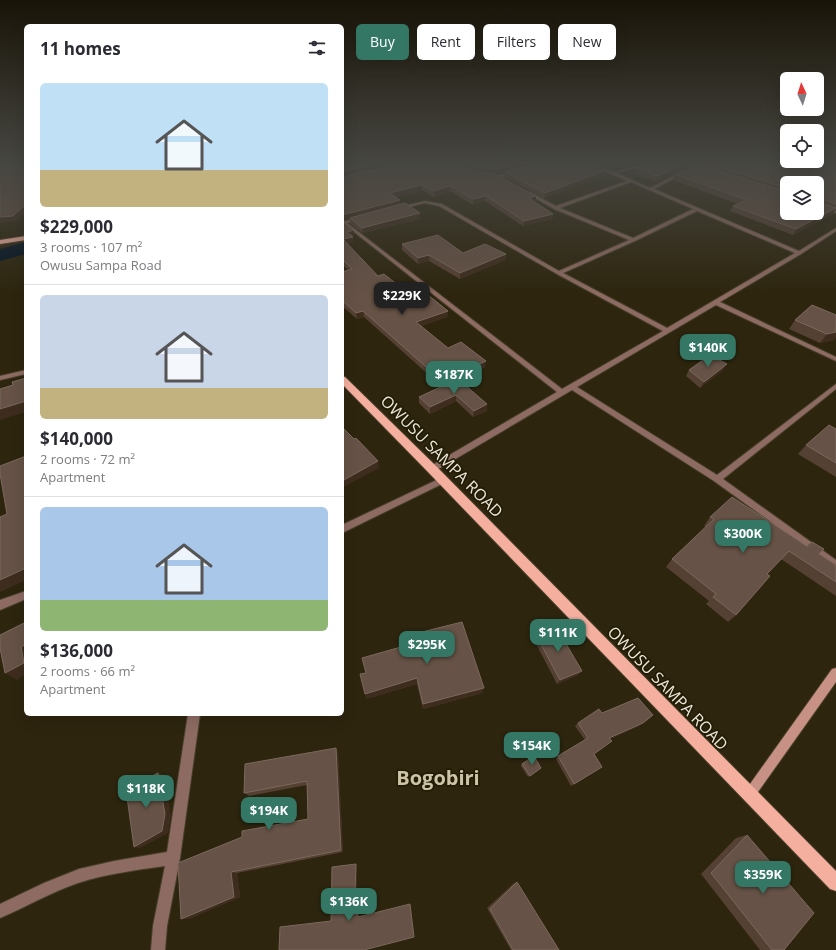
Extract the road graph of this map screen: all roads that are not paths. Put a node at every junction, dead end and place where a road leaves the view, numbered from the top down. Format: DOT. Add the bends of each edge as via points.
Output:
graph roads {
  1 [pos="407,206"];
  2 [pos="442,206"];
  3 [pos="553,206"];
  4 [pos="561,206"];
  5 [pos="691,206"];
  6 [pos="556,208"];
  7 [pos="824,208"];
  8 [pos="396,209"];
  9 [pos="697,209"];
  10 [pos="836,212"];
  11 [pos="366,217"];
  12 [pos="344,223"];
  13 [pos="344,224"];
  14 [pos="836,229"];
  15 [pos="24,238"];
  16 [pos="633,240"];
  17 [pos="0,242"];
  18 [pos="800,253"];
  19 [pos="559,273"];
  20 [pos="715,302"];
  21 [pos="666,330"];
  22 [pos="836,359"];
  23 [pos="24,372"];
  24 [pos="0,378"];
  25 [pos="344,381"];
  26 [pos="836,386"];
  27 [pos="572,387"];
  28 [pos="563,393"];
  29 [pos="432,469"];
  30 [pos="717,479"];
  31 [pos="443,480"];
  32 [pos="344,528"];
  33 [pos="836,565"];
  34 [pos="24,596"];
  35 [pos="0,604"];
  36 [pos="836,673"];
  37 [pos="194,716"];
  38 [pos="749,795"];
  39 [pos="173,858"];
  40 [pos="836,883"];
  41 [pos="0,911"];
  42 [pos="158,950"];
  1 -- 8 [label="street"];
  2 -- 19 [label="street"];
  3 -- 6 [label="street"];
  4 -- 6 [label="street"];
  5 -- 9 [label="street"];
  6 -- 16 [label="street"];
  7 -- 10 [label="street"];
  9 -- 16 [label="street"];
  9 -- 18 [label="street"];
  11 -- 12 [label="street"];
  13 -- 28 [label="street"];
  14 -- 18 [label="street"];
  15 -- 17 [label="main road"];
  16 -- 19 [label="street"];
  18 -- 20 [label="street"];
  19 -- 21 [label="street"];
  20 -- 21 [label="street"];
  20 -- 22 [label="street"];
  21 -- 27 [label="street"];
  23 -- 24 [label="street"];
  25 -- 29 [label="main road, OWUSU SAMPA ROAD"];
  26 -- 30 [label="street"];
  27 -- 28 [label="street"];
  27 -- 30 [label="street"];
  28 -- 29 [label="street"];
  29 -- 31 [label="main road, OWUSU SAMPA ROAD"];
  30 -- 33 [label="street"];
  31 -- 32 [label="street"];
  31 -- 38 [label="main road, OWUSU SAMPA ROAD"];
  34 -- 35 [label="street"];
  36 -- 38 [label="street"];
  37 -- 39 [label="street"];
  38 -- 40 [label="main road, OWUSU SAMPA ROAD"];
  39 -- 41 [label="street" via="80,876"];
  39 -- 42 [label="street"];
}
